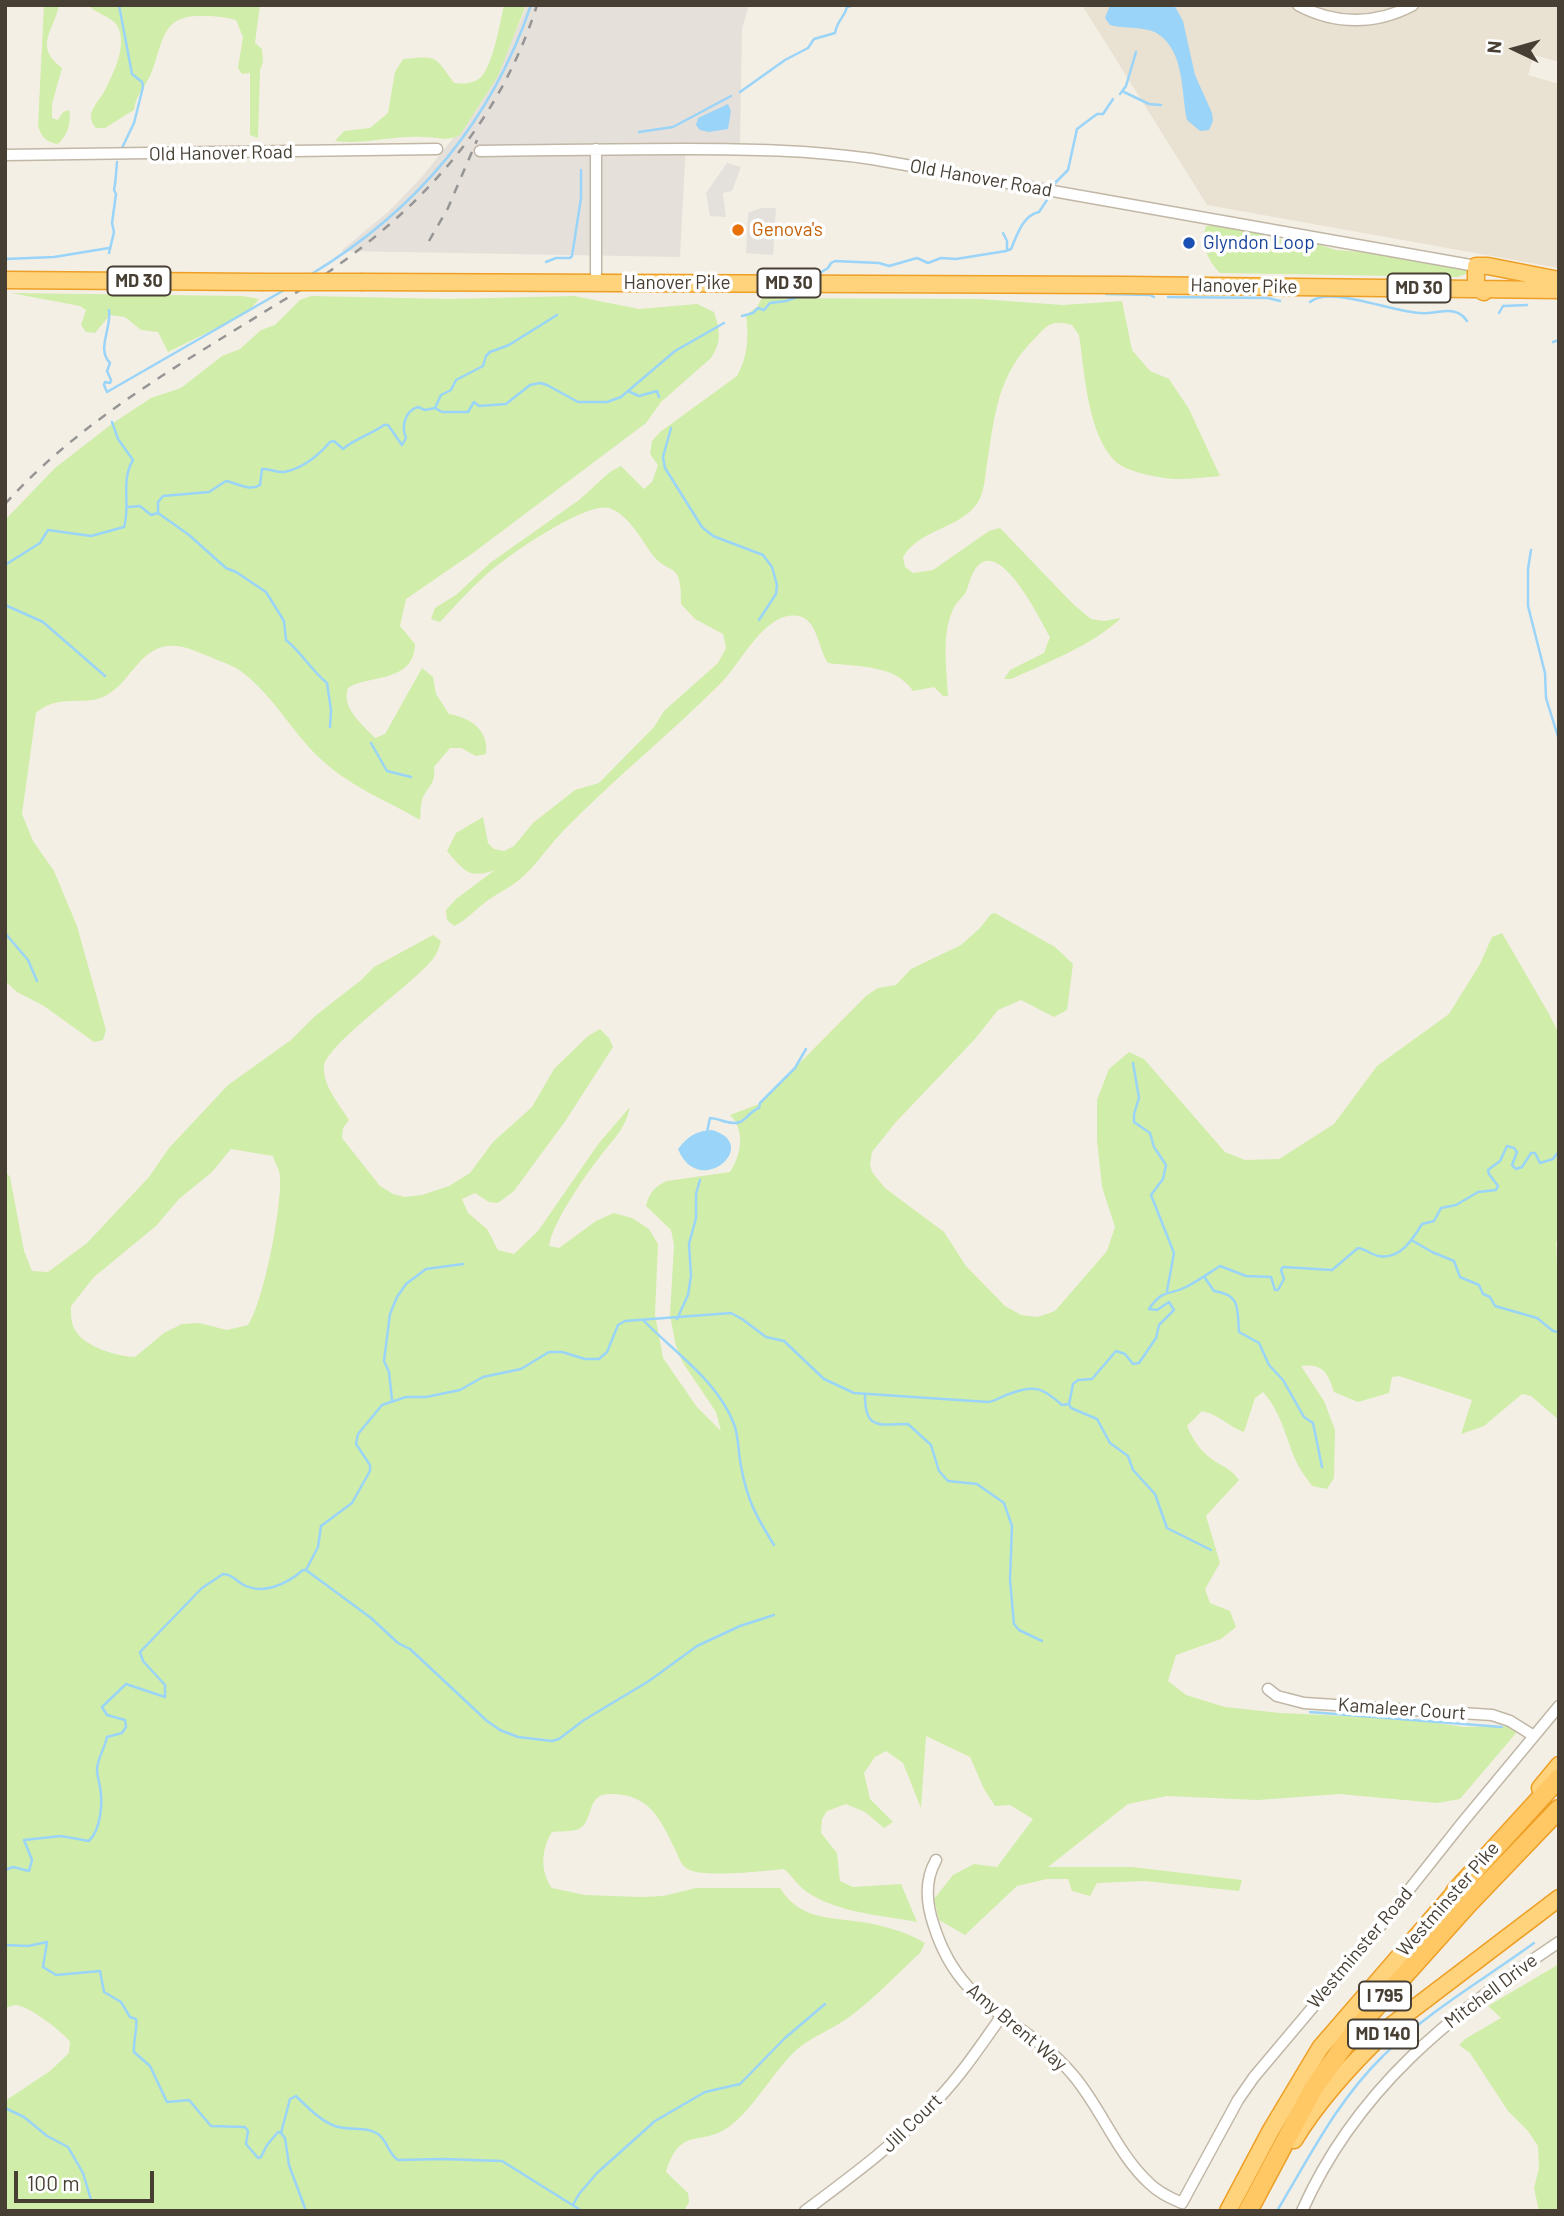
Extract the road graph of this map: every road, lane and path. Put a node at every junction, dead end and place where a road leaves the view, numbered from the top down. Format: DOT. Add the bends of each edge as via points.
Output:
graph roads {
  1 [pos="1298,5"];
  2 [pos="1413,5"];
  3 [pos="437,149"];
  4 [pos="596,149"];
  5 [pos="480,151"];
  6 [pos="5,155"];
  7 [pos="1476,267"];
  8 [pos="5,280"];
  9 [pos="1559,280"];
  10 [pos="596,282"];
  11 [pos="1476,288"];
  12 [pos="1559,290"];
  13 [pos="1559,304"];
  14 [pos="1268,1689"];
  15 [pos="1559,1706"];
  16 [pos="1534,1736"];
  17 [pos="1559,1765"];
  18 [pos="1559,1778"];
  19 [pos="1559,1809"];
  20 [pos="936,1860"];
  21 [pos="1455,1892"];
  22 [pos="1559,1898"];
  23 [pos="1559,1942"];
  24 [pos="1001,2017"];
  25 [pos="1182,2203"];
  26 [pos="805,2211"];
  27 [pos="1227,2211"];
  28 [pos="1249,2211"];
  29 [pos="1302,2211"];
  1 -- 2 [label="street" via="1325,17 1357,21"];
  3 -- 6 [label="street, Old Hanover Road"];
  4 -- 5 [label="street, Old Hanover Road"];
  4 -- 7 [label="street, Old Hanover Road" via="766,149 843,155"];
  4 -- 10 [label="street"];
  7 -- 9 [label="highway"];
  7 -- 11 [label="highway"];
  8 -- 10 [label="highway, Hanover Pike / MD 30, bridge"];
  10 -- 11 [label="highway, Hanover Pike / MD 30"];
  11 -- 12 [label="highway, Hanover Pike / MD 30"];
  11 -- 13 [label="highway" via="1492,295"];
  14 -- 16 [label="street, Kamaleer Court" via="1304,1703 1492,1715"];
  15 -- 16 [label="street, Westminster Road"];
  16 -- 25 [label="street, Westminster Road" via="1254,2077"];
  17 -- 21 [label="highway, Westminster Pike / MD 140"];
  18 -- 21 [label="highway"];
  19 -- 28 [label="highway, I 795" via="1356,2029 1313,2090"];
  20 -- 24 [label="street, Amy Brent Way" via="927,1896 937,1936 957,1975"];
  21 -- 27 [label="highway, Westminster Pike / MD 140" via="1320,2048"];
  22 -- 28 [label="highway, MD 140" via="1417,2004 1366,2049 1305,2123"];
  23 -- 29 [label="street, Mitchell Drive" via="1435,2034 1385,2082 1326,2164"];
  24 -- 25 [label="street, Amy Brent Way" via="1060,2061 1140,2174 1161,2193"];
  24 -- 26 [label="street, Jill Court" via="960,2074 911,2126"];
}
